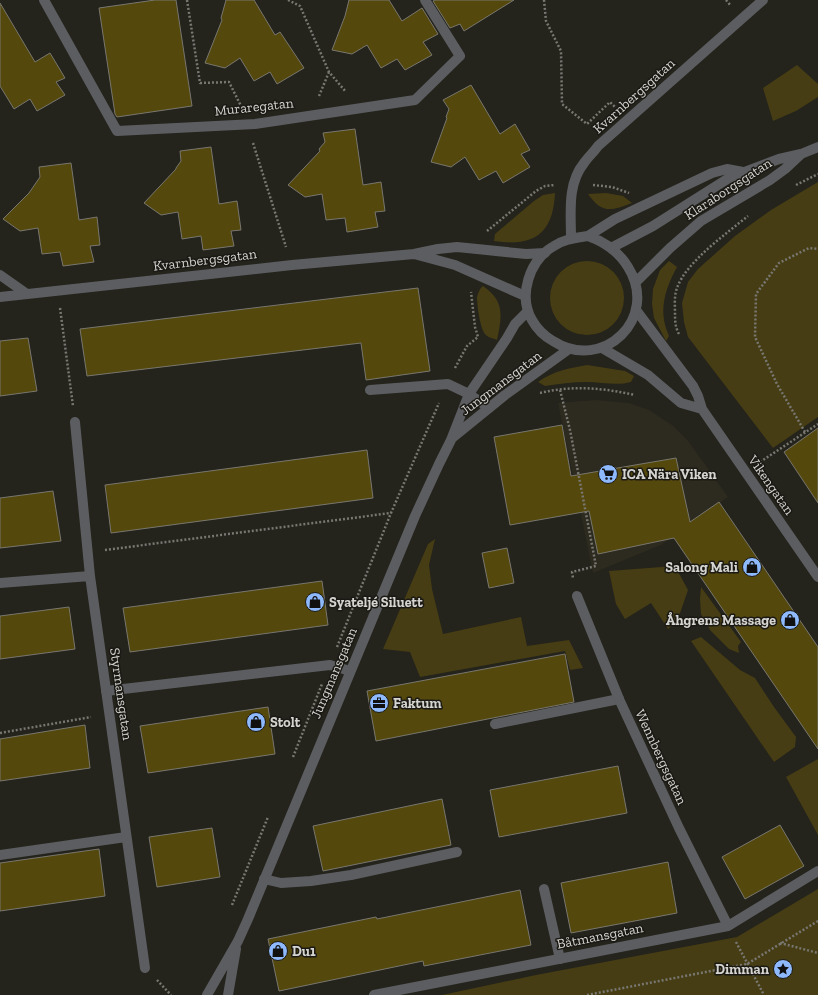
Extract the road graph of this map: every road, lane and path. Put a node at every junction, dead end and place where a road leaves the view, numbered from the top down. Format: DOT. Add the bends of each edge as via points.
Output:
graph roads {
  1 [pos="44,0"];
  2 [pos="288,0"];
  3 [pos="425,0"];
  4 [pos="544,0"];
  5 [pos="763,0"];
  6 [pos="329,72"];
  7 [pos="610,102"];
  8 [pos="818,147"];
  9 [pos="801,154"];
  10 [pos="743,172"];
  11 [pos="818,174"];
  12 [pos="557,185"];
  13 [pos="587,185"];
  14 [pos="793,187"];
  15 [pos="632,194"];
  16 [pos="754,212"];
  17 [pos="482,236"];
  18 [pos="588,236"];
  19 [pos="571,238"];
  20 [pos="611,248"];
  21 [pos="818,249"];
  22 [pos="545,253"];
  23 [pos="414,254"];
  24 [pos="0,275"];
  25 [pos="636,282"];
  26 [pos="470,288"];
  27 [pos="57,291"];
  28 [pos="27,294"];
  29 [pos="525,296"];
  30 [pos="0,297"];
  31 [pos="636,310"];
  32 [pos="527,312"];
  33 [pos="680,335"];
  34 [pos="478,337"];
  35 [pos="602,348"];
  36 [pos="569,349"];
  37 [pos="370,390"];
  38 [pos="560,390"];
  39 [pos="469,394"];
  40 [pos="536,394"];
  41 [pos="635,395"];
  42 [pos="489,408"];
  43 [pos="702,409"];
  44 [pos="75,422"];
  45 [pos="818,424"];
  46 [pos="805,432"];
  47 [pos="451,440"];
  48 [pos="745,471"];
  49 [pos="391,513"];
  50 [pos="88,552"];
  51 [pos="90,576"];
  52 [pos="818,577"];
  53 [pos="0,583"];
  54 [pos="577,596"];
  55 [pos="350,671"];
  56 [pos="106,690"];
  57 [pos="619,699"];
  58 [pos="110,714"];
  59 [pos="495,724"];
  60 [pos="0,733"];
  61 [pos="126,837"];
  62 [pos="457,852"];
  63 [pos="0,855"];
  64 [pos="818,871"];
  65 [pos="264,879"];
  66 [pos="544,889"];
  67 [pos="818,921"];
  68 [pos="728,926"];
  69 [pos="238,941"];
  70 [pos="779,943"];
  71 [pos="818,953"];
  72 [pos="560,959"];
  73 [pos="747,964"];
  74 [pos="145,968"];
  75 [pos="207,995"];
  76 [pos="228,995"];
  77 [pos="374,995"];
  78 [pos="587,995"];
  79 [pos="764,995"];
  1 -- 3 [label="street, Muraregatan" via="117,131 255,124 415,100 460,56"];
  2 -- 6 [label="path" via="300,6"];
  4 -- 7 [label="path" via="546,22 561,51 562,104 587,124"];
  5 -- 19 [label="street, Kvarnbergsgatan" via="598,146 583,164 577,174 571,197"];
  8 -- 9 [label="street, Klaraborgsgatan"];
  9 -- 10 [label="street, Klaraborgsgatan"];
  9 -- 25 [label="street, Klaraborgsgatan" via="770,180 701,221"];
  10 -- 18 [label="street, Klaraborgsgatan" via="727,169 712,173 615,219"];
  10 -- 20 [label="street, Klaraborgsgatan"];
  11 -- 14 [label="path"];
  12 -- 17 [label="path" via="546,186 536,191"];
  13 -- 15 [label="path"];
  16 -- 33 [label="path" via="703,254 681,279 674,302 676,329"];
  18 -- 19 [label="street"];
  18 -- 20 [label="street" via="602,241"];
  19 -- 22 [label="street"];
  20 -- 25 [label="street" via="625,262"];
  21 -- 46 [label="path" via="809,248 779,262 756,294 755,337 777,384"];
  22 -- 23 [label="street, Kvarnbergsgatan" via="526,254 457,247 438,248"];
  22 -- 29 [label="street" via="530,273"];
  23 -- 27 [label="street, Kvarnbergsgatan" via="292,264"];
  23 -- 29 [label="street, Kvarnbergsgatan" via="455,265"];
  24 -- 28 [label="street"];
  25 -- 31 [label="street"];
  26 -- 34 [label="path"];
  27 -- 28 [label="street, Kvarnbergsgatan"];
  27 -- 44 [label="path"];
  28 -- 30 [label="street, Kvarnbergsgatan"];
  29 -- 32 [label="street"];
  31 -- 35 [label="street" via="624,334"];
  31 -- 43 [label="street, Vikengatan" via="693,386"];
  32 -- 36 [label="street" via="546,337"];
  32 -- 39 [label="street, Jungmansgatan" via="515,324"];
  35 -- 36 [label="street"];
  35 -- 43 [label="street" via="648,374 681,403"];
  36 -- 42 [label="street, Jungmansgatan"];
  37 -- 39 [label="street" via="448,384"];
  38 -- 40 [label="path"];
  38 -- 41 [label="path" via="599,388"];
  38 -- 54 [label="path" via="596,566 572,572"];
  39 -- 42 [label="street"];
  39 -- 47 [label="street, Jungmansgatan"];
  42 -- 47 [label="street, Jungmansgatan"];
  43 -- 48 [label="street, Vikengatan"];
  44 -- 50 [label="street, Styrmansgatan"];
  45 -- 46 [label="path"];
  46 -- 48 [label="path"];
  47 -- 55 [label="street, Jungmansgatan" via="415,516"];
  48 -- 52 [label="street, Vikengatan"];
  49 -- 50 [label="path"];
  50 -- 51 [label="street, Styrmansgatan"];
  51 -- 53 [label="street"];
  51 -- 56 [label="street, Styrmansgatan"];
  54 -- 57 [label="street, Wennbergsgatan"];
  55 -- 56 [label="street" via="330,665"];
  55 -- 65 [label="street, Jungmansgatan"];
  56 -- 58 [label="street, Styrmansgatan"];
  57 -- 59 [label="street"];
  57 -- 68 [label="street, Wennbergsgatan"];
  58 -- 60 [label="path"];
  58 -- 61 [label="street, Styrmansgatan"];
  61 -- 63 [label="street"];
  61 -- 74 [label="street, Styrmansgatan"];
  62 -- 65 [label="street" via="311,881 281,883"];
  64 -- 68 [label="street, Båtmansgatan"];
  65 -- 69 [label="street, Jungmansgatan"];
  66 -- 72 [label="street"];
  67 -- 70 [label="path"];
  68 -- 72 [label="street, Båtmansgatan"];
  68 -- 73 [label="path"];
  69 -- 75 [label="street, Jungmansgatan"];
  69 -- 76 [label="street, Jungmansgatan"];
  70 -- 71 [label="path"];
  70 -- 73 [label="path"];
  72 -- 77 [label="street, Båtmansgatan"];
  73 -- 78 [label="path"];
  73 -- 79 [label="path"];
}
